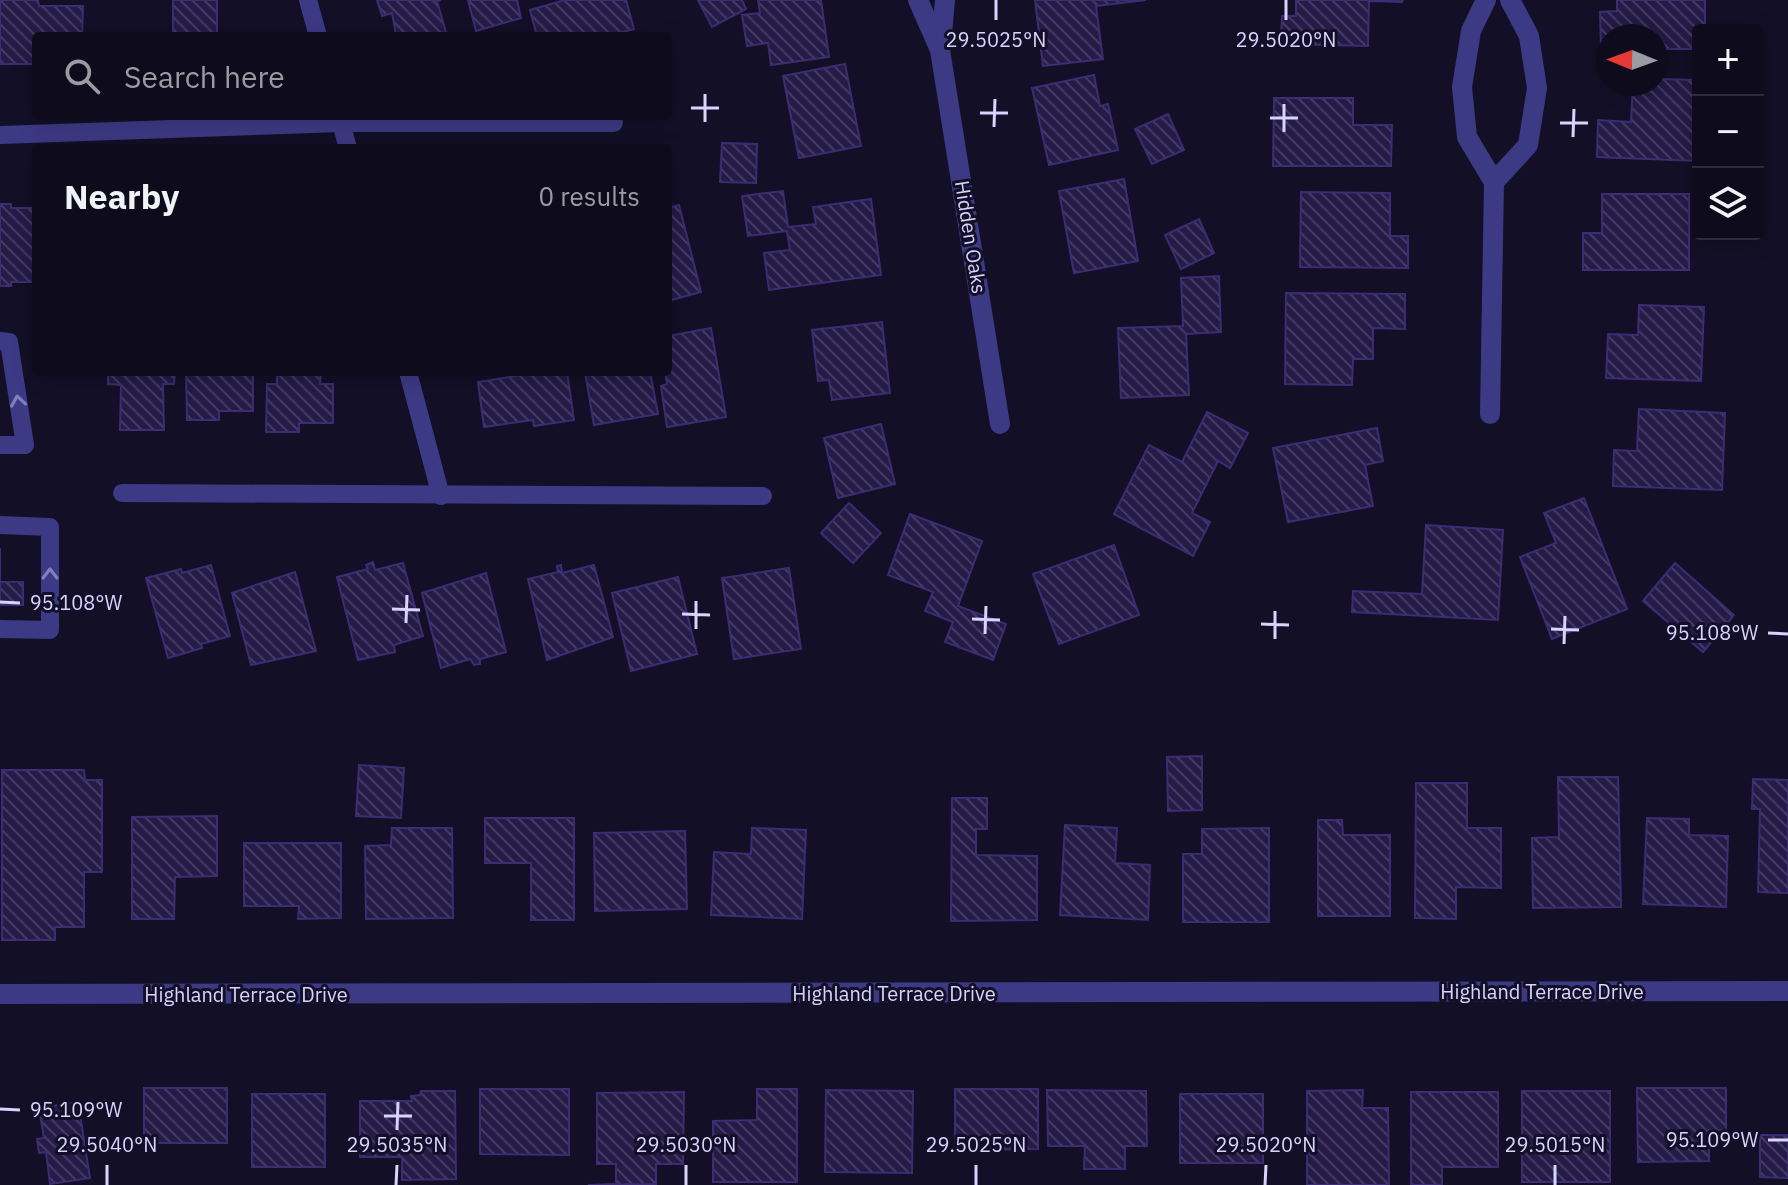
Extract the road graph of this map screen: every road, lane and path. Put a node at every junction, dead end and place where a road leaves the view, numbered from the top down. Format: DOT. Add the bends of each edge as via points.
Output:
graph roads {
  1 [pos="308,0"];
  2 [pos="918,0"];
  3 [pos="945,0"];
  4 [pos="1486,0"];
  5 [pos="1510,0"];
  6 [pos="317,32"];
  7 [pos="940,50"];
  8 [pos="319,120"];
  9 [pos="340,120"];
  10 [pos="408,120"];
  11 [pos="614,123"];
  12 [pos="0,135"];
  13 [pos="347,144"];
  14 [pos="1494,182"];
  15 [pos="0,341"];
  16 [pos="409,376"];
  17 [pos="1490,414"];
  18 [pos="1000,424"];
  19 [pos="0,445"];
  20 [pos="122,493"];
  21 [pos="441,496"];
  22 [pos="763,496"];
  23 [pos="0,525"];
  24 [pos="0,629"];
  25 [pos="1788,991"];
  26 [pos="0,994"];
  1 -- 6 [label="lane"];
  2 -- 7 [label="street, Hidden Oaks"];
  3 -- 7 [label="street, Hidden Oaks"];
  4 -- 14 [label="street" via="1471,31 1462,87 1467,137"];
  5 -- 14 [label="street" via="1529,36 1537,88 1528,145"];
  7 -- 18 [label="street, Hidden Oaks"];
  8 -- 12 [label="lane"];
  9 -- 13 [label="lane"];
  10 -- 11 [label="lane"];
  14 -- 17 [label="street"];
  19 -- 15 [label="lane, one-way" via="25,445 9,342"];
  16 -- 21 [label="lane"];
  20 -- 21 [label="lane"];
  21 -- 22 [label="lane"];
  24 -- 23 [label="lane, one-way" via="50,630 50,527"];
  25 -- 26 [label="street, Highland Terrace Drive"];
}
